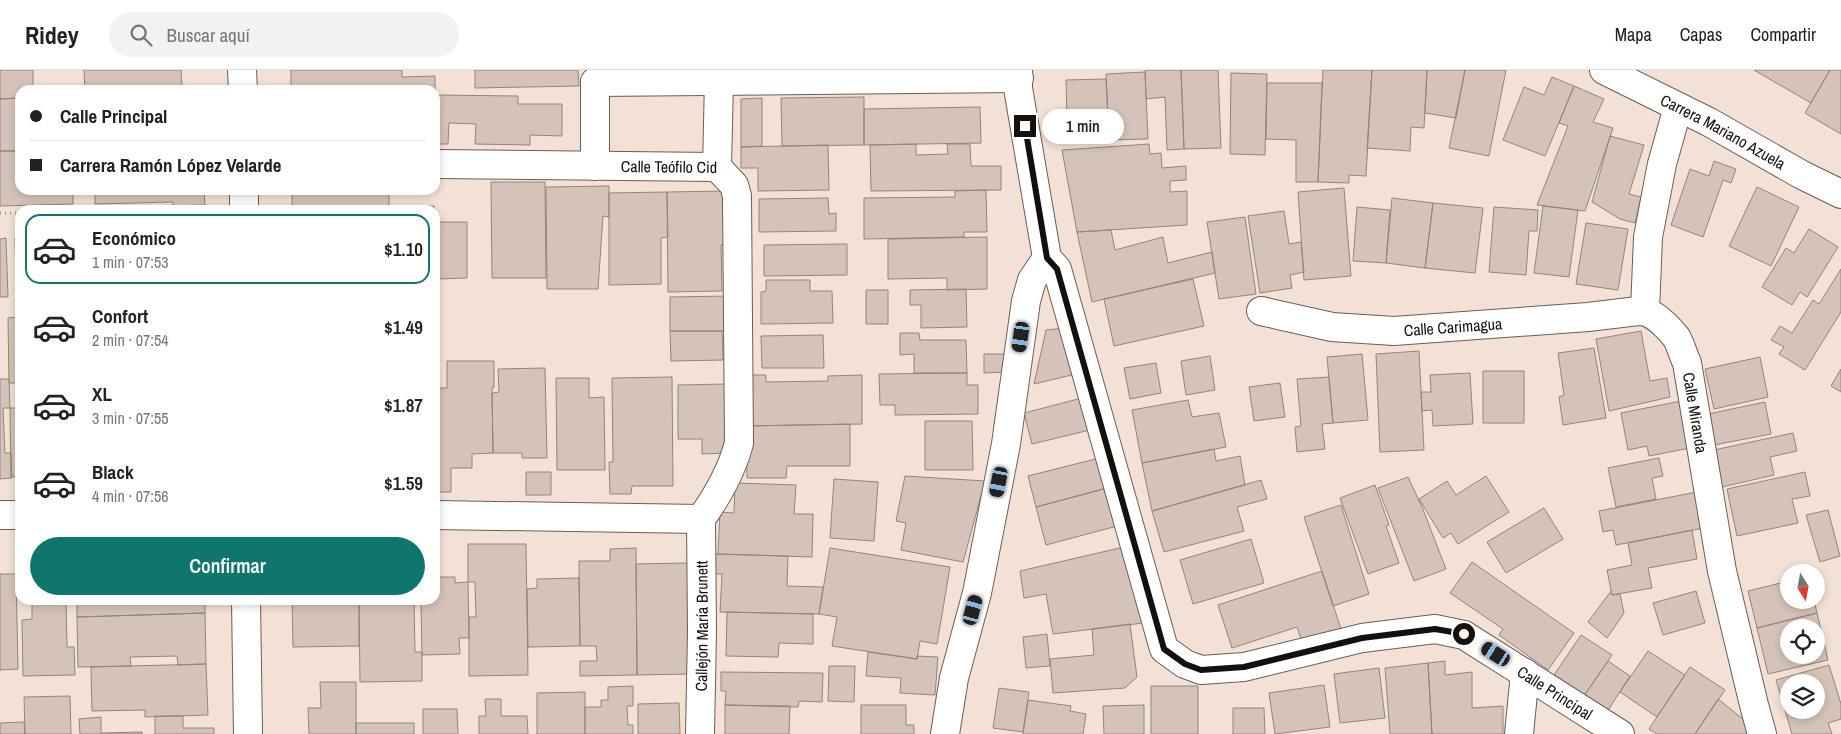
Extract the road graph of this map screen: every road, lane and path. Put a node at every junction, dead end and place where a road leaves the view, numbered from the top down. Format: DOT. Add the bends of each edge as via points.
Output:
graph roads {
  1 [pos="242,70"];
  2 [pos="1018,74"];
  3 [pos="1619,74"];
  4 [pos="591,76"];
  5 [pos="719,81"];
  6 [pos="242,85"];
  7 [pos="1678,107"];
  8 [pos="440,164"];
  9 [pos="595,166"];
  10 [pos="717,167"];
  11 [pos="1841,194"];
  12 [pos="244,203"];
  13 [pos="219,205"];
  14 [pos="0,213"];
  15 [pos="15,213"];
  16 [pos="1047,258"];
  17 [pos="1261,311"];
  18 [pos="1645,311"];
  19 [pos="0,515"];
  20 [pos="15,515"];
  21 [pos="440,515"];
  22 [pos="701,519"];
  23 [pos="246,605"];
  24 [pos="1524,673"];
  25 [pos="248,734"];
  26 [pos="700,734"];
  27 [pos="945,734"];
  28 [pos="1519,734"];
  29 [pos="1620,734"];
  30 [pos="1762,734"];
  1 -- 6 [label="street"];
  2 -- 5 [label="street, Calle Teófilo Cid"];
  2 -- 16 [label="street"];
  3 -- 7 [label="street, Carrera Mariano Azuela"];
  4 -- 5 [label="street, Calle Teófilo Cid"];
  4 -- 9 [label="street, Calle Teófilo Cid"];
  5 -- 10 [label="street, Calle Teófilo Cid"];
  7 -- 11 [label="street, Carrera Mariano Azuela"];
  7 -- 18 [label="street" via="1662,164 1648,237"];
  8 -- 9 [label="street, Calle Teófilo Cid"];
  9 -- 10 [label="street, Calle Teófilo Cid"];
  10 -- 22 [label="street" via="734,185 737,196 739,443 728,475"];
  12 -- 13 [label="path"];
  14 -- 15 [label="path"];
  16 -- 24 [label="street, Calle Principal" via="1057,269 1164,649 1185,664 1201,670 1236,668 1362,638 1435,629 1464,634"];
  16 -- 27 [label="street" via="1032,280 1026,301 1006,444 977,593 954,678"];
  17 -- 18 [label="street, Calle Carimagua" via="1332,327 1394,331"];
  18 -- 30 [label="street, Calle Miranda" via="1652,313 1676,338 1687,363 1722,572"];
  19 -- 20 [label="street"];
  21 -- 22 [label="street"];
  22 -- 26 [label="street, Callejón María Brunett"];
  23 -- 25 [label="street"];
  24 -- 28 [label="street"];
  24 -- 29 [label="street, Calle Principal"];
}
